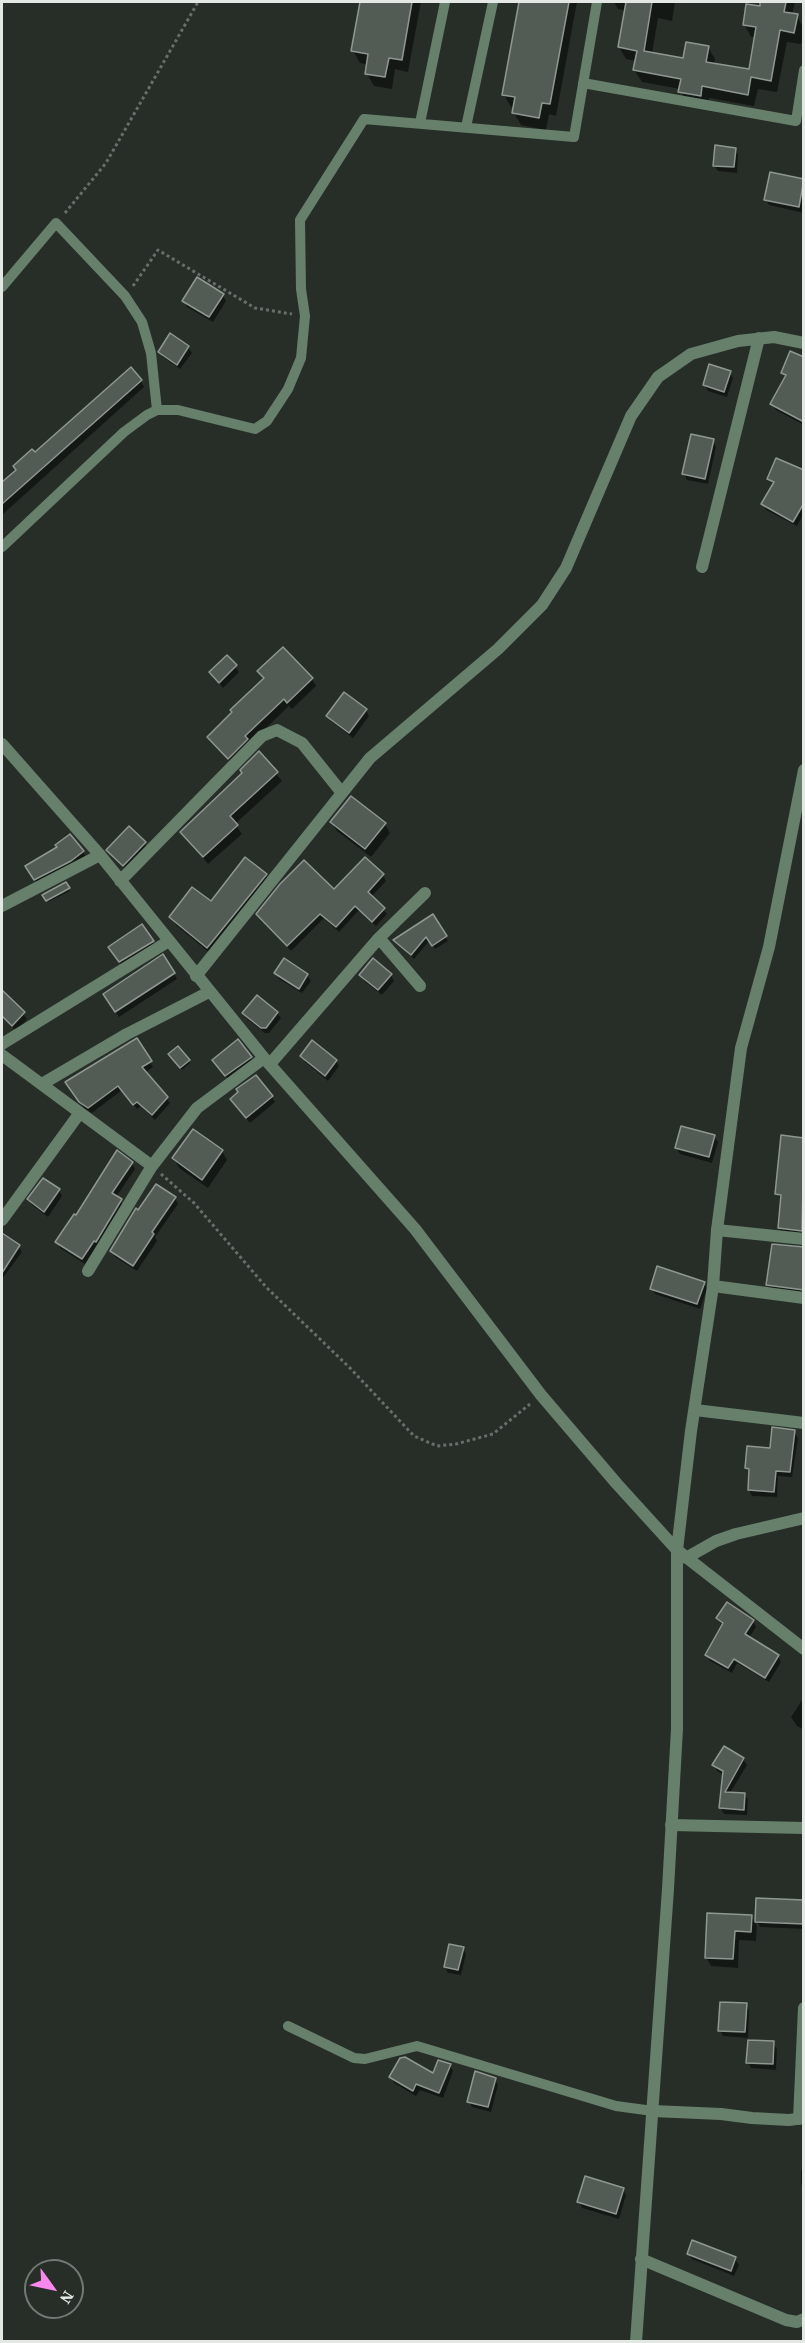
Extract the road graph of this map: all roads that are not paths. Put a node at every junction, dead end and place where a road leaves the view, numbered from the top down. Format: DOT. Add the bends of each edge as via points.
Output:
graph roads {
  1 [pos="445,2"];
  2 [pos="493,2"];
  3 [pos="597,2"];
  4 [pos="804,70"];
  5 [pos="583,83"];
  6 [pos="420,123"];
  7 [pos="466,127"];
  8 [pos="2,287"];
  9 [pos="759,338"];
  10 [pos="804,343"];
  11 [pos="157,410"];
  12 [pos="2,547"];
  13 [pos="702,567"];
  14 [pos="2,744"];
  15 [pos="804,770"];
  16 [pos="342,793"];
  17 [pos="100,855"];
  18 [pos="120,881"];
  19 [pos="425,893"];
  20 [pos="2,906"];
  21 [pos="379,938"];
  22 [pos="169,941"];
  23 [pos="196,976"];
  24 [pos="420,986"];
  25 [pos="209,992"];
  26 [pos="2,1044"];
  27 [pos="2,1055"];
  28 [pos="267,1061"];
  29 [pos="42,1084"];
  30 [pos="79,1114"];
  31 [pos="152,1166"];
  32 [pos="2,1220"];
  33 [pos="717,1230"];
  34 [pos="804,1239"];
  35 [pos="88,1271"];
  36 [pos="713,1286"];
  37 [pos="804,1298"];
  38 [pos="695,1410"];
  39 [pos="804,1423"];
  40 [pos="804,1518"];
  41 [pos="682,1554"];
  42 [pos="804,1649"];
  43 [pos="671,1825"];
  44 [pos="804,1828"];
  45 [pos="804,2008"];
  46 [pos="288,2026"];
  47 [pos="653,2111"];
  48 [pos="801,2118"];
  49 [pos="641,2259"];
  50 [pos="804,2319"];
  51 [pos="636,2342"];
  1 -- 6 [label="lane"];
  2 -- 7 [label="lane"];
  3 -- 5 [label="lane"];
  4 -- 5 [label="lane" via="796,121"];
  5 -- 7 [label="lane" via="574,136"];
  6 -- 7 [label="lane"];
  6 -- 11 [label="lane" via="364,119 300,220 306,316 301,358 288,389 267,421 255,429 178,410"];
  8 -- 11 [label="lane" via="56,224 125,296 142,321"];
  9 -- 10 [label="street"];
  9 -- 13 [label="street"];
  9 -- 16 [label="street" via="691,354 658,377 631,416 566,568 542,605 498,649 370,758"];
  11 -- 12 [label="lane" via="124,432"];
  14 -- 17 [label="street"];
  15 -- 33 [label="street" via="769,946 741,1048"];
  16 -- 18 [label="street" via="302,743 277,730 262,736"];
  16 -- 23 [label="street"];
  17 -- 18 [label="street"];
  17 -- 20 [label="street"];
  18 -- 22 [label="street"];
  19 -- 21 [label="street"];
  21 -- 24 [label="street"];
  21 -- 28 [label="street"];
  22 -- 23 [label="street"];
  22 -- 26 [label="street"];
  23 -- 25 [label="street"];
  25 -- 28 [label="street"];
  25 -- 29 [label="street"];
  27 -- 29 [label="street"];
  28 -- 31 [label="street" via="197,1108"];
  28 -- 41 [label="street" via="415,1229 541,1395"];
  29 -- 30 [label="street"];
  30 -- 31 [label="street"];
  30 -- 32 [label="street"];
  31 -- 35 [label="street"];
  33 -- 34 [label="street"];
  33 -- 36 [label="street"];
  36 -- 37 [label="street"];
  36 -- 38 [label="street"];
  38 -- 39 [label="street"];
  38 -- 41 [label="street"];
  40 -- 41 [label="street" via="736,1534"];
  41 -- 42 [label="street"];
  41 -- 43 [label="street"];
  43 -- 44 [label="street"];
  43 -- 47 [label="street"];
  45 -- 48 [label="street"];
  46 -- 47 [label="lane" via="354,2058 365,2059 417,2046 616,2106"];
  47 -- 48 [label="street"];
  47 -- 49 [label="street"];
  49 -- 50 [label="street" via="786,2320"];
  49 -- 51 [label="street"];
}
